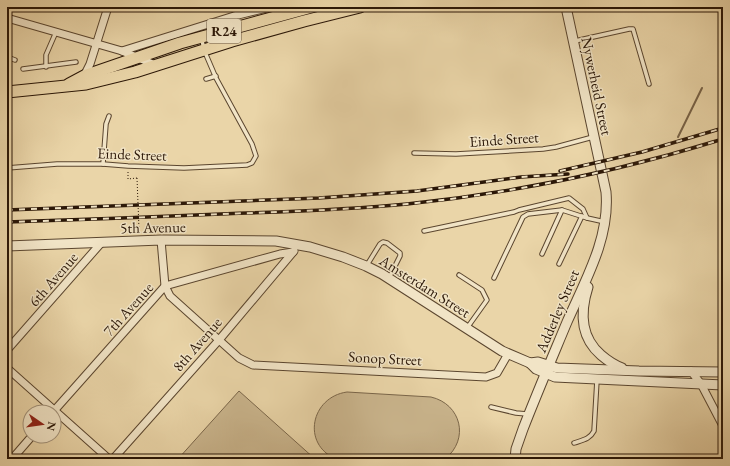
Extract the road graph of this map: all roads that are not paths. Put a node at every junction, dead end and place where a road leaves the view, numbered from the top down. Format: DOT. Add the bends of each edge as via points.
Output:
graph roads {
  1 [pos="108,7"];
  2 [pos="271,7"];
  3 [pos="312,7"];
  4 [pos="566,7"];
  5 [pos="354,8"];
  6 [pos="7,18"];
  7 [pos="56,32"];
  8 [pos="201,37"];
  9 [pos="574,41"];
  10 [pos="97,44"];
  11 [pos="204,50"];
  12 [pos="122,52"];
  13 [pos="137,57"];
  14 [pos="7,58"];
  15 [pos="15,60"];
  16 [pos="76,62"];
  17 [pos="155,66"];
  18 [pos="46,67"];
  19 [pos="22,69"];
  20 [pos="84,76"];
  21 [pos="216,76"];
  22 [pos="206,80"];
  23 [pos="649,84"];
  24 [pos="65,86"];
  25 [pos="7,92"];
  26 [pos="109,116"];
  27 [pos="594,137"];
  28 [pos="414,154"];
  29 [pos="103,164"];
  30 [pos="7,168"];
  31 [pos="601,170"];
  32 [pos="562,210"];
  33 [pos="582,216"];
  34 [pos="587,218"];
  35 [pos="606,224"];
  36 [pos="424,231"];
  37 [pos="161,240"];
  38 [pos="102,242"];
  39 [pos="300,244"];
  40 [pos="7,246"];
  41 [pos="293,252"];
  42 [pos="542,254"];
  43 [pos="559,264"];
  44 [pos="366,266"];
  45 [pos="459,274"];
  46 [pos="389,278"];
  47 [pos="494,278"];
  48 [pos="166,286"];
  49 [pos="467,328"];
  50 [pos="219,340"];
  51 [pos="7,350"];
  52 [pos="508,354"];
  53 [pos="7,368"];
  54 [pos="547,370"];
  55 [pos="639,371"];
  56 [pos="691,371"];
  57 [pos="723,372"];
  58 [pos="597,379"];
  59 [pos="701,384"];
  60 [pos="723,385"];
  61 [pos="46,404"];
  62 [pos="60,404"];
  63 [pos="491,407"];
  64 [pos="528,414"];
  65 [pos="62,418"];
  66 [pos="723,426"];
  67 [pos="574,443"];
  68 [pos="25,444"];
  69 [pos="12,459"];
  70 [pos="110,459"];
  71 [pos="113,459"];
  72 [pos="515,459"];
  1 -- 10 [label="street"];
  2 -- 12 [label="street" via="234,16"];
  3 -- 8 [label="main road, R24"];
  4 -- 9 [label="street, Nywerheid Street"];
  5 -- 11 [label="main road, R24"];
  6 -- 7 [label="street"];
  7 -- 10 [label="street"];
  7 -- 18 [label="lane" via="47,52"];
  8 -- 11 [label="lane"];
  8 -- 13 [label="main road, R24"];
  9 -- 23 [label="lane" via="633,29"];
  9 -- 27 [label="street, Nywerheid Street"];
  10 -- 12 [label="street"];
  10 -- 20 [label="street"];
  11 -- 17 [label="main road, R24"];
  11 -- 21 [label="lane"];
  12 -- 13 [label="street"];
  13 -- 17 [label="street"];
  13 -- 20 [label="main road, R24"];
  14 -- 15 [label="lane"];
  16 -- 18 [label="lane"];
  17 -- 24 [label="main road, R24" via="86,84"];
  18 -- 19 [label="lane"];
  20 -- 24 [label="main road, R24"];
  21 -- 22 [label="lane"];
  21 -- 29 [label="lane, Einde Street" via="252,144 256,156 254,161 248,165 200,167"];
  24 -- 25 [label="main road, R24"];
  26 -- 29 [label="lane"];
  27 -- 28 [label="lane, Einde Street" via="543,149"];
  27 -- 31 [label="street, Nywerheid Street"];
  29 -- 30 [label="lane, Einde Street"];
  31 -- 35 [label="street, Adderley Street" via="606,192"];
  32 -- 33 [label="lane"];
  32 -- 42 [label="lane"];
  32 -- 47 [label="lane" via="528,214 523,217"];
  33 -- 34 [label="lane"];
  33 -- 43 [label="lane"];
  34 -- 35 [label="lane"];
  34 -- 36 [label="lane" via="583,210 569,198"];
  35 -- 54 [label="street, Adderley Street" via="594,261"];
  35 -- 55 [label="street" via="600,253 585,298 583,321 589,340 599,353 616,366"];
  37 -- 38 [label="street, 5th Avenue"];
  37 -- 39 [label="street, 5th Avenue"];
  37 -- 48 [label="street"];
  38 -- 40 [label="street, 5th Avenue"];
  38 -- 51 [label="street, 6th Avenue"];
  39 -- 41 [label="street, 8th Avenue"];
  39 -- 44 [label="street, Amsterdam Street"];
  41 -- 48 [label="street, 7th Avenue"];
  41 -- 50 [label="street, 8th Avenue"];
  44 -- 46 [label="street, Amsterdam Street"];
  44 -- 46 [label="lane" via="380,244 387,243 400,253"];
  45 -- 49 [label="lane" via="482,290 487,300"];
  46 -- 49 [label="street, Amsterdam Street"];
  48 -- 50 [label="street" via="170,296"];
  48 -- 62 [label="street, 7th Avenue"];
  49 -- 52 [label="street, Amsterdam Street"];
  50 -- 52 [label="street, Sonop Street" via="239,358 256,366 482,377 497,372"];
  50 -- 71 [label="street, 8th Avenue"];
  52 -- 54 [label="street, Amsterdam Street" via="530,363 538,362"];
  53 -- 61 [label="street"];
  54 -- 55 [label="street" via="557,368"];
  54 -- 58 [label="street" via="555,377"];
  54 -- 64 [label="street, Adderley Street"];
  55 -- 56 [label="street"];
  56 -- 57 [label="street"];
  56 -- 59 [label="street"];
  58 -- 59 [label="street"];
  58 -- 67 [label="lane" via="594,431 588,439"];
  59 -- 60 [label="street"];
  59 -- 66 [label="street"];
  63 -- 64 [label="lane"];
  64 -- 72 [label="street, Adderley Street" via="518,441"];
  65 -- 70 [label="street"];
  68 -- 69 [label="street"];
}
